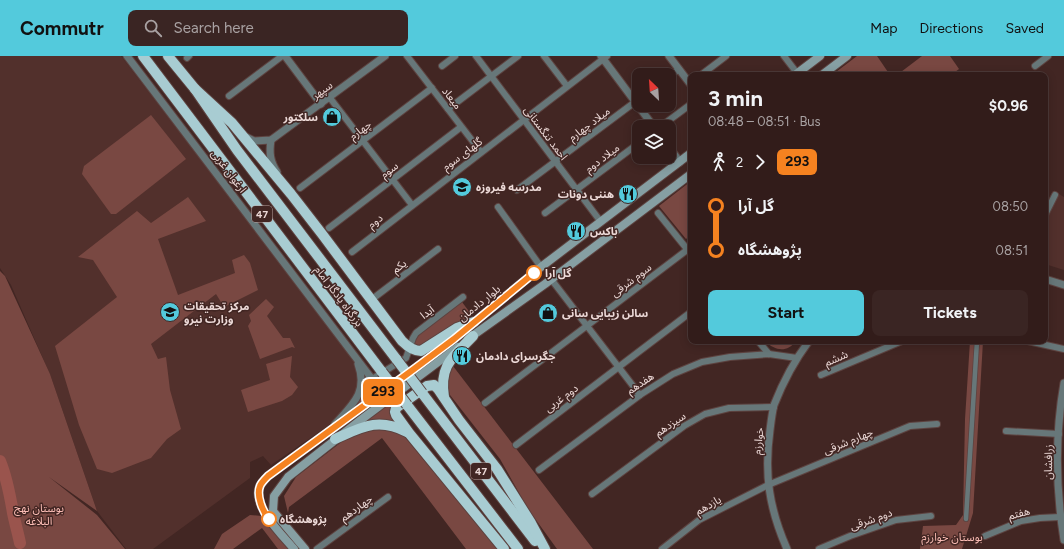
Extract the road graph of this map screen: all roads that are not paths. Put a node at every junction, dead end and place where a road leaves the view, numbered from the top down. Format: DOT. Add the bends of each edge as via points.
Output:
graph roads {
  1 [pos="127,56"];
  2 [pos="143,56"];
  3 [pos="168,56"];
  4 [pos="284,56"];
  5 [pos="385,56"];
  6 [pos="407,56"];
  7 [pos="455,56"];
  8 [pos="476,56"];
  9 [pos="518,56"];
  10 [pos="544,56"];
  11 [pos="669,56"];
  12 [pos="726,56"];
  13 [pos="784,56"];
  14 [pos="820,56"];
  15 [pos="847,56"];
  16 [pos="1048,56"];
  17 [pos="603,57"];
  18 [pos="442,66"];
  19 [pos="1035,66"];
  20 [pos="679,69"];
  21 [pos="676,71"];
  22 [pos="705,72"];
  23 [pos="795,72"];
  24 [pos="799,72"];
  25 [pos="826,72"];
  26 [pos="491,76"];
  27 [pos="688,80"];
  28 [pos="567,86"];
  29 [pos="432,88"];
  30 [pos="196,89"];
  31 [pos="632,95"];
  32 [pos="229,96"];
  33 [pos="330,98"];
  34 [pos="321,104"];
  35 [pos="632,105"];
  36 [pos="688,106"];
  37 [pos="448,109"];
  38 [pos="524,119"];
  39 [pos="669,120"];
  40 [pos="232,123"];
  41 [pos="462,127"];
  42 [pos="271,140"];
  43 [pos="362,141"];
  44 [pos="632,148"];
  45 [pos="481,152"];
  46 [pos="688,155"];
  47 [pos="676,157"];
  48 [pos="555,161"];
  49 [pos="680,162"];
  50 [pos="688,176"];
  51 [pos="392,180"];
  52 [pos="300,188"];
  53 [pos="517,190"];
  54 [pos="577,190"];
  55 [pos="291,194"];
  56 [pos="1055,195"];
  57 [pos="412,205"];
  58 [pos="498,208"];
  59 [pos="1048,209"];
  60 [pos="658,213"];
  61 [pos="545,214"];
  62 [pos="601,222"];
  63 [pos="329,228"];
  64 [pos="438,249"];
  65 [pos="688,251"];
  66 [pos="352,252"];
  67 [pos="688,253"];
  68 [pos="541,267"];
  69 [pos="551,279"];
  70 [pos="1048,280"];
  71 [pos="1064,285"];
  72 [pos="463,297"];
  73 [pos="371,300"];
  74 [pos="688,314"];
  75 [pos="474,322"];
  76 [pos="587,326"];
  77 [pos="473,336"];
  78 [pos="761,344"];
  79 [pos="807,344"];
  80 [pos="895,344"];
  81 [pos="977,344"];
  82 [pos="1042,344"];
  83 [pos="410,348"];
  84 [pos="1064,349"];
  85 [pos="769,354"];
  86 [pos="356,358"];
  87 [pos="797,358"];
  88 [pos="618,367"];
  89 [pos="821,375"];
  90 [pos="372,379"];
  91 [pos="1064,383"];
  92 [pos="384,391"];
  93 [pos="640,395"];
  94 [pos="444,397"];
  95 [pos="485,403"];
  96 [pos="774,407"];
  97 [pos="937,424"];
  98 [pos="330,430"];
  99 [pos="1006,431"];
  100 [pos="409,433"];
  101 [pos="1059,434"];
  102 [pos="335,439"];
  103 [pos="516,445"];
  104 [pos="279,467"];
  105 [pos="539,470"];
  106 [pos="288,477"];
  107 [pos="768,485"];
  108 [pos="592,494"];
  109 [pos="388,497"];
  110 [pos="932,516"];
  111 [pos="1060,517"];
  112 [pos="966,519"];
  113 [pos="985,536"];
  114 [pos="1064,540"];
  115 [pos="294,549"];
  116 [pos="305,549"];
  117 [pos="317,549"];
  118 [pos="504,549"];
  119 [pos="518,549"];
  120 [pos="541,549"];
  121 [pos="545,549"];
  122 [pos="662,549"];
  123 [pos="787,549"];
  124 [pos="819,549"];
  1 -- 86 [label="street, ارغوان غربی"];
  2 -- 119 [label="highway, بزرگراه یادگار امام / 47, bridge"];
  3 -- 30 [label="highway, بزرگراه یادگار امام / 47"];
  4 -- 32 [label="street"];
  4 -- 34 [label="street"];
  5 -- 33 [label="street, سپهر"];
  6 -- 29 [label="street, میعاد"];
  7 -- 18 [label="street"];
  8 -- 26 [label="street, احمد تنگستانی"];
  9 -- 26 [label="street"];
  10 -- 28 [label="street"];
  11 -- 20 [label="street"];
  12 -- 22 [label="street"];
  13 -- 23 [label="street"];
  14 -- 24 [label="main road"];
  15 -- 25 [label="main road"];
  16 -- 19 [label="street"];
  17 -- 28 [label="street"];
  17 -- 31 [label="street"];
  20 -- 21 [label="street"];
  20 -- 27 [label="street"];
  26 -- 37 [label="street"];
  26 -- 38 [label="street, احمد تنگستانی"];
  28 -- 38 [label="street, گلهای سوم"];
  29 -- 37 [label="street, میعاد"];
  29 -- 43 [label="street, چهارم"];
  30 -- 40 [label="highway"];
  30 -- 120 [label="highway, بزرگراه یادگار امام / 47, bridge" via="237,150"];
  33 -- 34 [label="street, سپهر"];
  33 -- 43 [label="street"];
  34 -- 42 [label="street, سپهر"];
  35 -- 48 [label="street, میلاد چهارم"];
  36 -- 39 [label="street"];
  37 -- 41 [label="street, میعاد"];
  38 -- 45 [label="street, گلهای سوم"];
  38 -- 48 [label="street, احمد تنگستانی"];
  40 -- 42 [label="street" via="249,139"];
  40 -- 55 [label="highway"];
  41 -- 45 [label="street, میعاد"];
  41 -- 51 [label="street, سوم"];
  42 -- 55 [label="street" via="270,156"];
  43 -- 51 [label="street"];
  43 -- 52 [label="street, چهارم"];
  44 -- 54 [label="street, میلاد دوم"];
  45 -- 57 [label="street, گلهای سوم"];
  46 -- 49 [label="main road, بلوار دادمان"];
  47 -- 49 [label="street"];
  48 -- 53 [label="street, میلاد چهارم"];
  48 -- 54 [label="street, احمد تنگستانی"];
  49 -- 62 [label="main road, بلوار دادمان"];
  50 -- 69 [label="main road, بلوار دادمان"];
  51 -- 57 [label="street"];
  51 -- 63 [label="street, سوم"];
  54 -- 61 [label="street, میلاد دوم"];
  54 -- 62 [label="street, احمد تنگستانی"];
  55 -- 73 [label="highway"];
  56 -- 59 [label="street"];
  57 -- 66 [label="street, دوم"];
  58 -- 68 [label="street"];
  60 -- 65 [label="street"];
  62 -- 68 [label="main road, بلوار دادمان"];
  64 -- 73 [label="street, یکم"];
  67 -- 76 [label="street, سوم شرقی"];
  68 -- 75 [label="main road, بلوار دادمان"];
  69 -- 76 [label="street"];
  69 -- 77 [label="main road, بلوار دادمان"];
  70 -- 71 [label="street"];
  72 -- 83 [label="street, آیدا" via="416,333"];
  73 -- 83 [label="highway" via="402,342"];
  74 -- 88 [label="street"];
  75 -- 83 [label="highway" via="458,328 421,351"];
  75 -- 92 [label="main road, بلوار دادمان"];
  76 -- 88 [label="street"];
  76 -- 95 [label="street, سوم شرقی"];
  77 -- 94 [label="highway" via="447,364 443,377"];
  77 -- 102 [label="main road, بلوار دادمان"];
  78 -- 85 [label="street"];
  79 -- 87 [label="street, خوارزم"];
  80 -- 89 [label="street, ششم"];
  81 -- 112 [label="street"];
  82 -- 84 [label="street"];
  83 -- 90 [label="street, آیدا" via="406,358"];
  85 -- 87 [label="street, هفدهم"];
  85 -- 93 [label="street, هفدهم" via="702,362 673,374"];
  86 -- 90 [label="street, ارغوان غربی"];
  86 -- 98 [label="street, ارغوان غربی" via="362,377 360,391 350,408"];
  87 -- 96 [label="street, خوارزم"];
  88 -- 93 [label="street"];
  88 -- 103 [label="street, دوم غربی"];
  90 -- 92 [label="street, ارغوان غربی"];
  91 -- 101 [label="street, زرافشان"];
  92 -- 98 [label="main road, بلوار دادمان"];
  93 -- 105 [label="street, هفدهم"];
  94 -- 100 [label="highway" via="434,385 431,385 396,408 396,415"];
  94 -- 121 [label="highway" via="498,469"];
  96 -- 107 [label="street, خوارزم" via="767,450"];
  96 -- 108 [label="street, سیزدهم" via="729,408 705,414 684,426"];
  97 -- 107 [label="street, چهارم شرقی" via="910,426"];
  98 -- 104 [label="main road, بلوار دادمان"];
  99 -- 101 [label="street"];
  100 -- 102 [label="highway" via="392,425 376,424 364,426"];
  100 -- 118 [label="highway"];
  101 -- 111 [label="street, زرافشان"];
  102 -- 106 [label="main road, بلوار دادمان"];
  104 -- 106 [label="main road"];
  104 -- 115 [label="main road, بلوار دادمان" via="260,487 259,498 264,514"];
  106 -- 116 [label="main road, بلوار دادمان" via="274,496 273,511"];
  107 -- 122 [label="street, یازدهم" via="699,520"];
  107 -- 123 [label="street, خوارزم" via="777,526"];
  109 -- 117 [label="street, چهاردهم"];
  110 -- 124 [label="street, دوم شرقی" via="896,520"];
  111 -- 113 [label="street, هفتم" via="1021,521"];
  111 -- 114 [label="street, زرافشان"];
}
